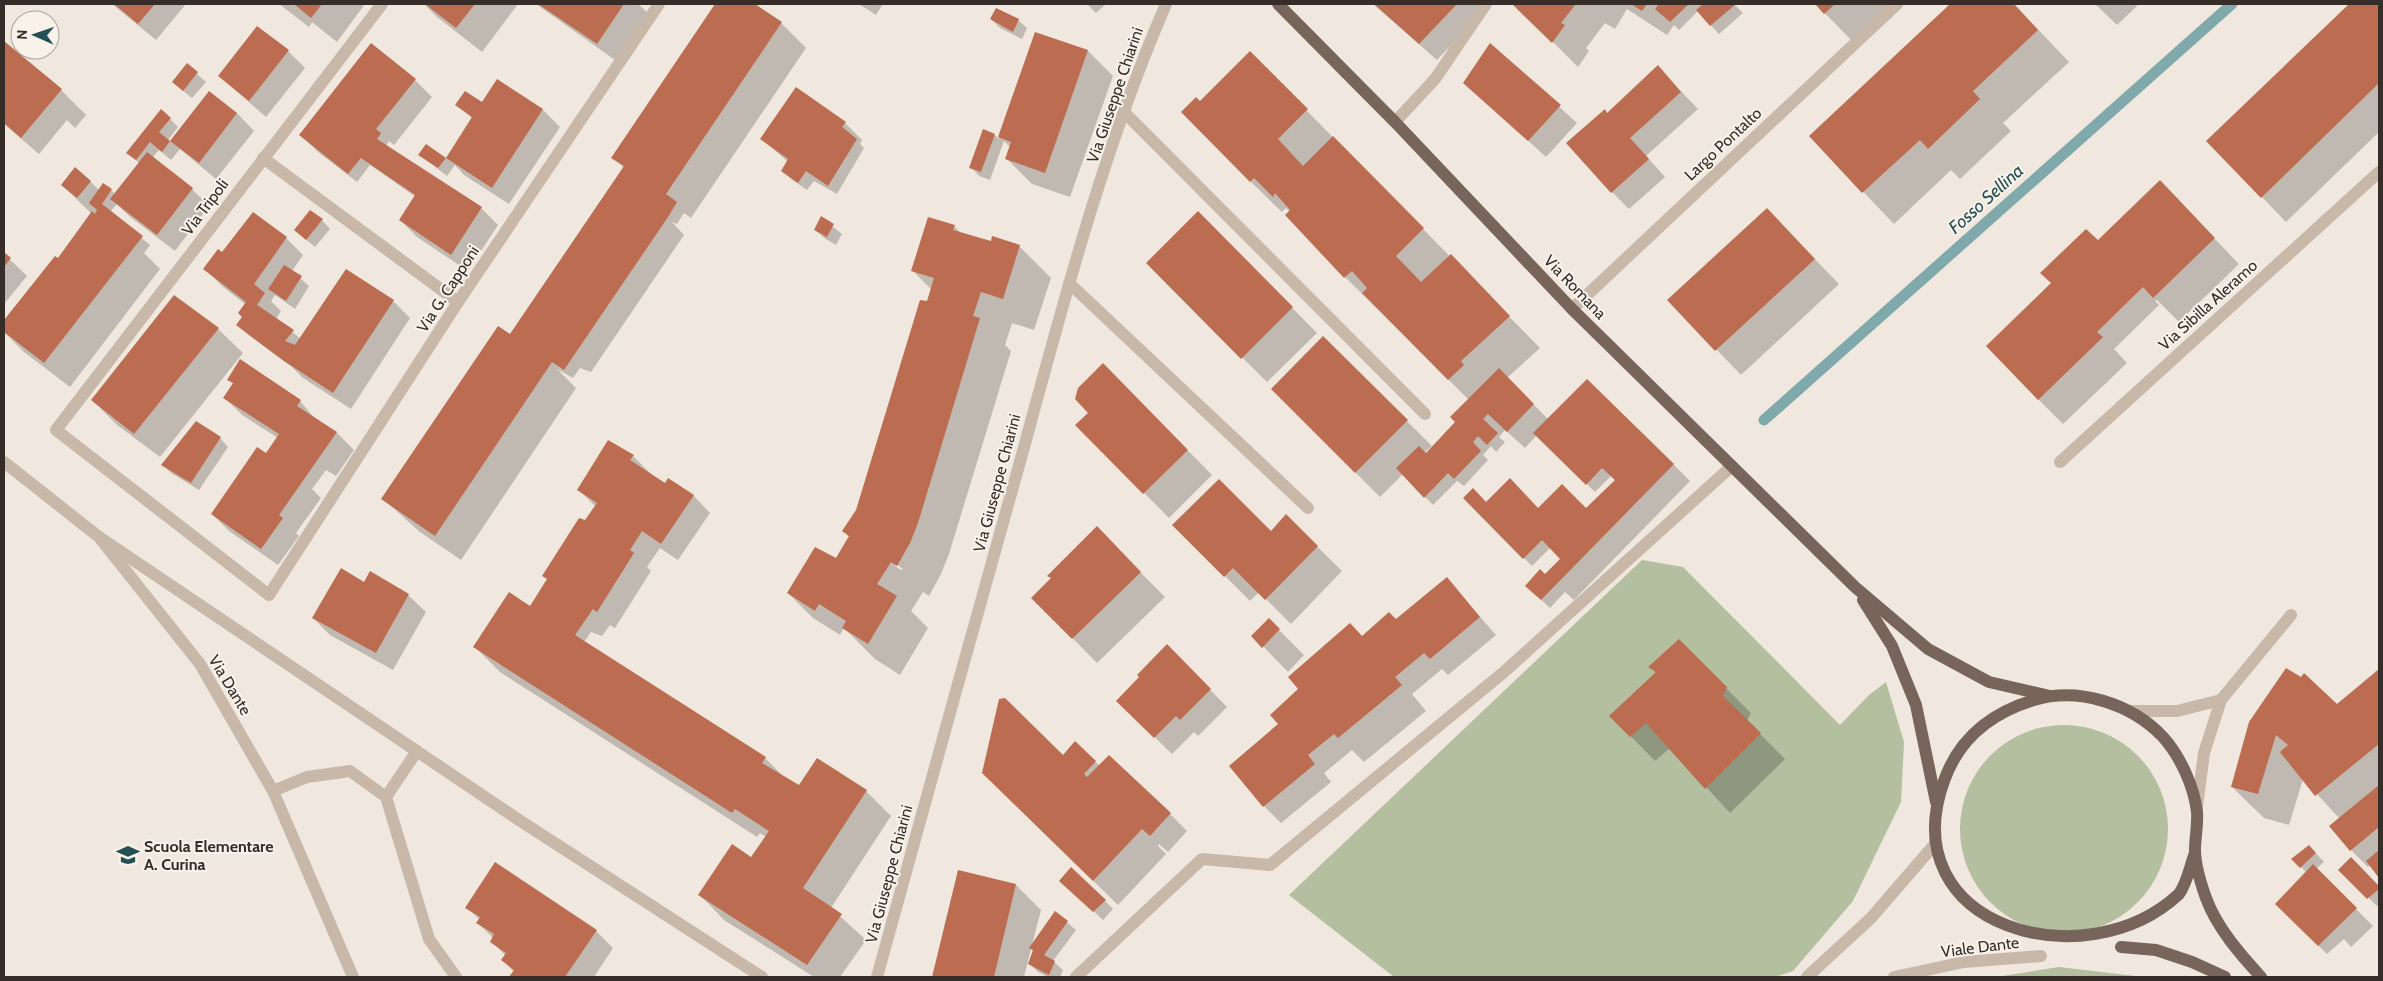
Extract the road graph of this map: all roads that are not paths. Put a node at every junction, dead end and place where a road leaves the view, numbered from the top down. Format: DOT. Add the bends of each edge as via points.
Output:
graph roads {
  1 [pos="382,4"];
  2 [pos="659,4"];
  3 [pos="1166,4"];
  4 [pos="1278,4"];
  5 [pos="1486,4"];
  6 [pos="1897,4"];
  7 [pos="1124,112"];
  8 [pos="1395,122"];
  9 [pos="263,158"];
  10 [pos="2379,172"];
  11 [pos="1069,283"];
  12 [pos="458,302"];
  13 [pos="1572,309"];
  14 [pos="1425,414"];
  15 [pos="4,462"];
  16 [pos="2060,462"];
  17 [pos="1732,466"];
  18 [pos="1308,508"];
  19 [pos="99,537"];
  20 [pos="1854,587"];
  21 [pos="269,595"];
  22 [pos="2291,616"];
  23 [pos="2050,696"];
  24 [pos="2221,700"];
  25 [pos="2130,711"];
  26 [pos="417,751"];
  27 [pos="273,791"];
  28 [pos="386,796"];
  29 [pos="1936,803"];
  30 [pos="2197,812"];
  31 [pos="1935,844"];
  32 [pos="2195,853"];
  33 [pos="1976,922"];
  34 [pos="2010,946"];
  35 [pos="2045,957"];
  36 [pos="2192,962"];
  37 [pos="353,977"];
  38 [pos="456,977"];
  39 [pos="762,977"];
  40 [pos="877,977"];
  41 [pos="1076,977"];
  42 [pos="1807,977"];
  43 [pos="1894,977"];
  44 [pos="2210,977"];
  45 [pos="2225,977"];
  46 [pos="2261,977"];
  1 -- 9 [label="street, Via Tripoli"];
  2 -- 12 [label="street, Via G. Capponi"];
  3 -- 7 [label="street, Via Giuseppe Chiarini"];
  4 -- 8 [label="main road, Via Romana"];
  5 -- 8 [label="street" via="1434,79"];
  6 -- 13 [label="street, Largo Pontalto"];
  7 -- 11 [label="street, Via Giuseppe Chiarini"];
  7 -- 14 [label="street"];
  8 -- 13 [label="main road, Via Romana"];
  9 -- 12 [label="street"];
  9 -- 21 [label="street, Via Tripoli" via="56,430"];
  10 -- 16 [label="street, Via Sibilla Aleramo"];
  11 -- 18 [label="street"];
  11 -- 40 [label="street, Via Giuseppe Chiarini"];
  12 -- 21 [label="street, Via G. Capponi"];
  13 -- 17 [label="main road, Via Romana"];
  15 -- 19 [label="street, Via Dante"];
  17 -- 20 [label="main road, Via Romana"];
  17 -- 41 [label="street" via="1504,672 1270,865 1202,859"];
  19 -- 26 [label="street"];
  19 -- 27 [label="street, Via Dante" via="200,664"];
  20 -- 23 [label="main road" via="1928,650 1989,682"];
  20 -- 29 [label="main road" via="1892,646 1916,705"];
  22 -- 24 [label="street"];
  23 -- 25 [label="main road" via="2091,697"];
  23 -- 29 [label="main road" via="2010,707 1975,730 1950,764"];
  24 -- 25 [label="street" via="2177,712"];
  24 -- 30 [label="street" via="2204,753"];
  25 -- 30 [label="main road" via="2162,737 2186,772"];
  26 -- 28 [label="street"];
  26 -- 39 [label="street"];
  27 -- 28 [label="street" via="307,777 350,771"];
  27 -- 37 [label="street, Via Dante"];
  28 -- 38 [label="street" via="429,939"];
  29 -- 31 [label="main road"];
  30 -- 32 [label="main road"];
  31 -- 33 [label="main road" via="1946,883 1969,918"];
  31 -- 42 [label="street" via="1871,918"];
  32 -- 36 [label="main road" via="2181,892 2155,924 2117,948 2156,950"];
  32 -- 46 [label="main road" via="2206,899 2231,944"];
  34 -- 35 [label="main road"];
  35 -- 43 [label="street, Viale Dante" via="1964,962"];
  36 -- 44 [label="street"];
  36 -- 45 [label="main road"];
}
